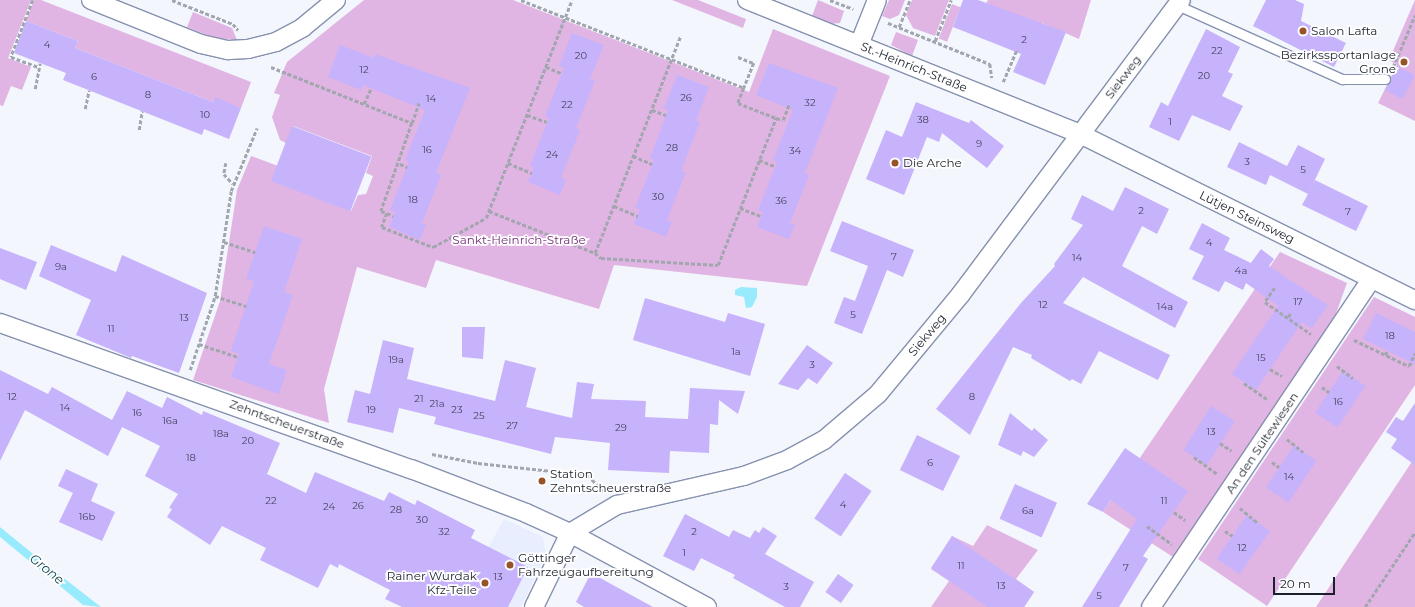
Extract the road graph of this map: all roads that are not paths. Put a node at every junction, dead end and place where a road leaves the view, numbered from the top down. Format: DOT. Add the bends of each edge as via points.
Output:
graph roads {
  1 [pos="91,0"];
  2 [pos="336,0"];
  3 [pos="747,0"];
  4 [pos="1179,3"];
  5 [pos="874,8"];
  6 [pos="859,45"];
  7 [pos="1385,79"];
  8 [pos="1080,134"];
  9 [pos="1371,279"];
  10 [pos="1415,300"];
  11 [pos="0,323"];
  12 [pos="570,533"];
  13 [pos="534,607"];
  14 [pos="707,607"];
  15 [pos="1151,607"];
  1 -- 2 [label="street" via="201,44 228,50 276,42 302,28"];
  3 -- 6 [label="street, St.-Heinrich-Straße"];
  4 -- 7 [label="lane" via="1342,79"];
  4 -- 8 [label="street, Siekweg"];
  5 -- 6 [label="street"];
  6 -- 8 [label="street, St.-Heinrich-Straße"];
  8 -- 9 [label="street, Lütjen Steinsweg"];
  8 -- 12 [label="street, Siekweg" via="961,294 878,394 824,440 787,460 744,476 617,505"];
  9 -- 10 [label="street, Lütjen Steinsweg"];
  9 -- 15 [label="street, An den Sültewiesen"];
  11 -- 12 [label="street, Zehntscheuerstraße" via="410,469 526,513"];
  12 -- 13 [label="street"];
  12 -- 14 [label="street, Zehntscheuerstraße"];
}
